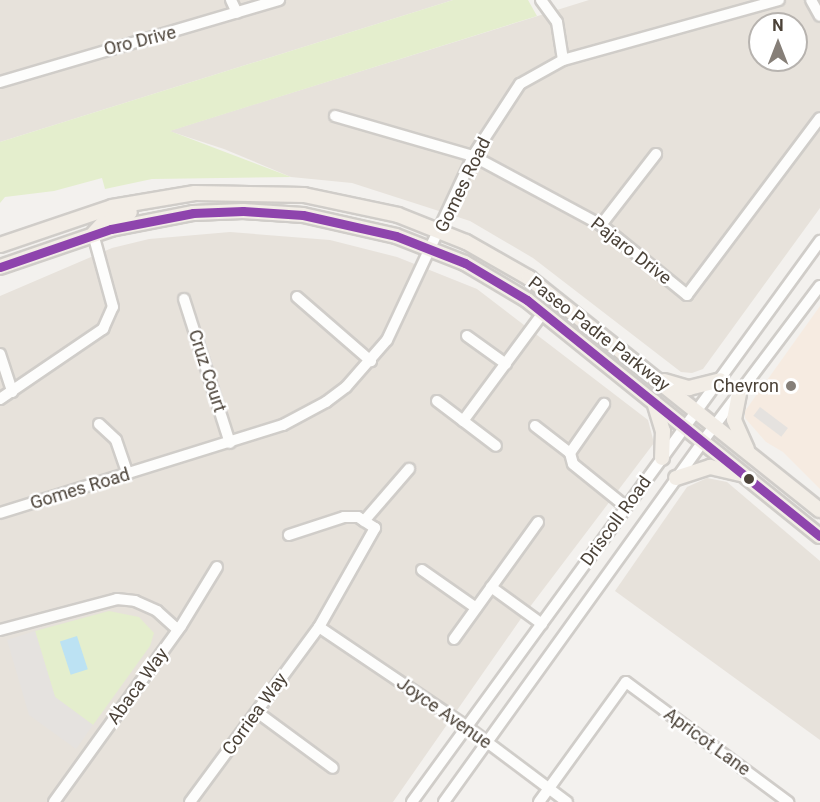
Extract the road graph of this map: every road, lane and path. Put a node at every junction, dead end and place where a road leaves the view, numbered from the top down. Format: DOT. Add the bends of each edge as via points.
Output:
graph roads {
  1 [pos="231,0"];
  2 [pos="279,0"];
  3 [pos="541,0"];
  4 [pos="779,0"];
  5 [pos="812,0"];
  6 [pos="237,13"];
  7 [pos="820,16"];
  8 [pos="563,60"];
  9 [pos="0,82"];
  10 [pos="335,116"];
  11 [pos="820,118"];
  12 [pos="656,154"];
  13 [pos="473,156"];
  14 [pos="183,194"];
  15 [pos="601,225"];
  16 [pos="441,231"];
  17 [pos="93,234"];
  18 [pos="820,241"];
  19 [pos="0,245"];
  20 [pos="432,249"];
  21 [pos="0,267"];
  22 [pos="820,286"];
  23 [pos="297,297"];
  24 [pos="184,300"];
  25 [pos="543,313"];
  26 [pos="467,336"];
  27 [pos="0,354"];
  28 [pos="371,361"];
  29 [pos="506,364"];
  30 [pos="656,378"];
  31 [pos="720,380"];
  32 [pos="12,392"];
  33 [pos="739,394"];
  34 [pos="0,399"];
  35 [pos="653,400"];
  36 [pos="437,401"];
  37 [pos="604,404"];
  38 [pos="697,411"];
  39 [pos="464,421"];
  40 [pos="99,424"];
  41 [pos="535,426"];
  42 [pos="714,426"];
  43 [pos="685,427"];
  44 [pos="703,441"];
  45 [pos="230,442"];
  46 [pos="496,446"];
  47 [pos="570,453"];
  48 [pos="751,456"];
  49 [pos="662,458"];
  50 [pos="409,469"];
  51 [pos="128,474"];
  52 [pos="746,476"];
  53 [pos="676,478"];
  54 [pos="625,506"];
  55 [pos="820,510"];
  56 [pos="0,513"];
  57 [pos="364,521"];
  58 [pos="538,522"];
  59 [pos="289,535"];
  60 [pos="820,536"];
  61 [pos="217,567"];
  62 [pos="422,570"];
  63 [pos="491,587"];
  64 [pos="476,608"];
  65 [pos="542,624"];
  66 [pos="319,627"];
  67 [pos="0,630"];
  68 [pos="178,630"];
  69 [pos="454,639"];
  70 [pos="257,712"];
  71 [pos="467,727"];
  72 [pos="486,743"];
  73 [pos="333,768"];
  74 [pos="548,789"];
  75 [pos="192,801"];
  76 [pos="54,802"];
  77 [pos="412,802"];
  78 [pos="444,802"];
  79 [pos="538,802"];
  80 [pos="567,802"];
  81 [pos="788,802"];
  1 -- 6 [label="street"];
  2 -- 6 [label="street, Oro Drive"];
  3 -- 8 [label="street" via="557,22"];
  4 -- 8 [label="street, Gomes Road"];
  5 -- 7 [label="street"];
  6 -- 9 [label="street, Oro Drive"];
  8 -- 13 [label="street, Gomes Road" via="520,84"];
  10 -- 13 [label="street, Pajaro Drive"];
  11 -- 15 [label="street, Pajaro Drive" via="687,295"];
  12 -- 15 [label="street"];
  13 -- 15 [label="street, Pajaro Drive"];
  13 -- 16 [label="street, Gomes Road"];
  14 -- 16 [label="main road, Paseo Padre Parkway" via="249,191 315,196 375,208"];
  14 -- 17 [label="main road" via="111,217"];
  14 -- 19 [label="main road, Paseo Padre Parkway" via="112,207"];
  16 -- 20 [label="street, Gomes Road"];
  16 -- 30 [label="main road, Paseo Padre Parkway" via="529,278"];
  17 -- 20 [label="main road, Paseo Padre Parkway" via="181,215 255,211 350,223"];
  17 -- 21 [label="main road, Paseo Padre Parkway"];
  17 -- 32 [label="street" via="113,307 103,329"];
  18 -- 31 [label="street, Driscoll Road"];
  20 -- 25 [label="main road, Paseo Padre Parkway" via="486,275"];
  20 -- 28 [label="street, Gomes Road" via="387,340"];
  22 -- 33 [label="street, Driscoll Road"];
  23 -- 28 [label="street"];
  24 -- 45 [label="street, Cruz Court"];
  25 -- 29 [label="street"];
  25 -- 35 [label="main road, Paseo Padre Parkway"];
  26 -- 29 [label="street"];
  27 -- 32 [label="street"];
  28 -- 45 [label="street, Gomes Road" via="346,387 307,414"];
  29 -- 39 [label="street"];
  30 -- 31 [label="main road" via="689,388"];
  30 -- 38 [label="main road, Paseo Padre Parkway"];
  31 -- 38 [label="street, Driscoll Road"];
  32 -- 34 [label="street"];
  33 -- 42 [label="street, Driscoll Road"];
  33 -- 48 [label="main road" via="734,420"];
  35 -- 43 [label="main road, Paseo Padre Parkway"];
  35 -- 49 [label="main road" via="663,431"];
  36 -- 39 [label="street"];
  37 -- 47 [label="street"];
  38 -- 42 [label="main road, Paseo Padre Parkway"];
  38 -- 43 [label="street, Driscoll Road"];
  39 -- 46 [label="street"];
  40 -- 51 [label="street" via="117,440"];
  41 -- 47 [label="street"];
  42 -- 44 [label="street, Driscoll Road"];
  42 -- 48 [label="main road, Paseo Padre Parkway"];
  43 -- 44 [label="main road, Paseo Padre Parkway"];
  43 -- 49 [label="street, Driscoll Road"];
  44 -- 52 [label="main road, Paseo Padre Parkway"];
  44 -- 53 [label="street, Driscoll Road"];
  45 -- 51 [label="street, Gomes Road"];
  47 -- 54 [label="street" via="573,464"];
  48 -- 55 [label="main road, Paseo Padre Parkway"];
  49 -- 54 [label="street, Driscoll Road"];
  50 -- 57 [label="street"];
  51 -- 56 [label="street, Gomes Road"];
  52 -- 53 [label="main road" via="710,467"];
  52 -- 60 [label="main road, Paseo Padre Parkway"];
  53 -- 72 [label="street, Driscoll Road"];
  54 -- 65 [label="street, Driscoll Road"];
  57 -- 59 [label="street" via="344,517"];
  57 -- 66 [label="street, Corriea Way" via="375,528"];
  58 -- 63 [label="street"];
  61 -- 68 [label="street, Abaca Way"];
  62 -- 64 [label="street"];
  63 -- 64 [label="street"];
  63 -- 65 [label="street"];
  64 -- 69 [label="street"];
  65 -- 71 [label="street, Driscoll Road"];
  66 -- 70 [label="street, Corriea Way"];
  66 -- 71 [label="street, Joyce Avenue"];
  67 -- 68 [label="street" via="117,599 157,610"];
  68 -- 76 [label="street, Abaca Way"];
  70 -- 73 [label="street"];
  70 -- 75 [label="street, Corriea Way"];
  71 -- 72 [label="street, Joyce Avenue"];
  71 -- 77 [label="street, Driscoll Road"];
  72 -- 74 [label="street, Joyce Avenue"];
  72 -- 78 [label="street, Driscoll Road"];
  74 -- 79 [label="street"];
  74 -- 80 [label="street, Joyce Avenue"];
  74 -- 81 [label="street, Apricot Lane" via="626,682"];
}
